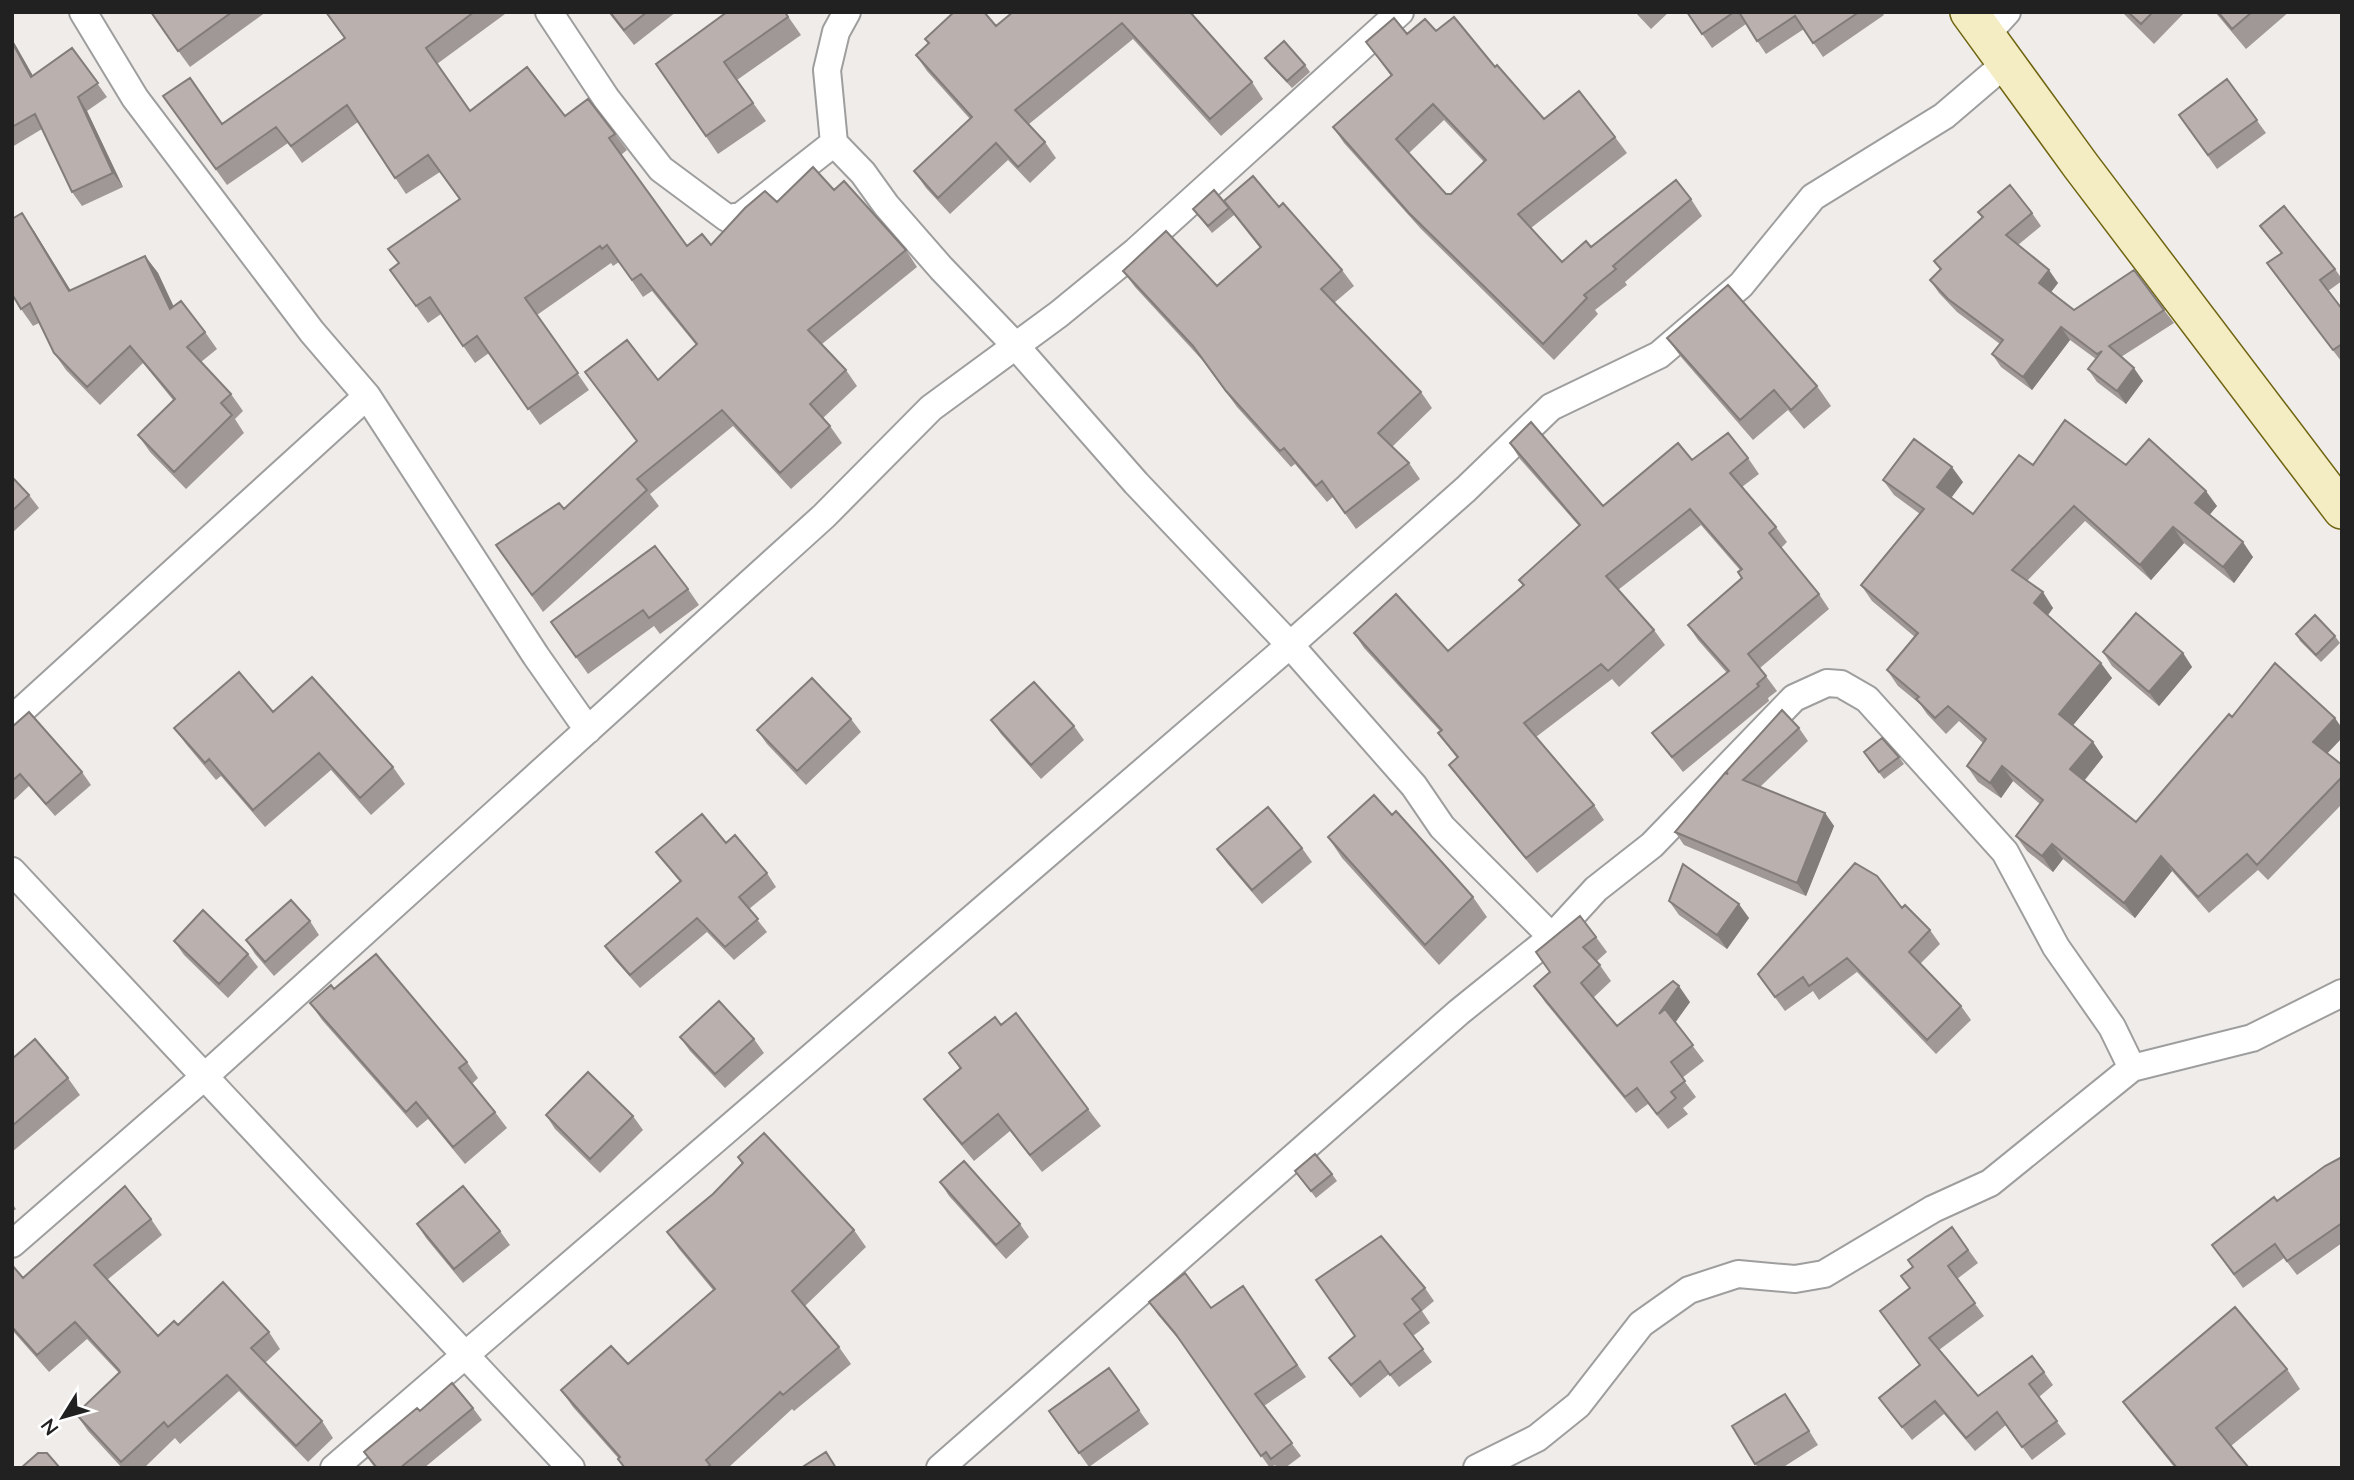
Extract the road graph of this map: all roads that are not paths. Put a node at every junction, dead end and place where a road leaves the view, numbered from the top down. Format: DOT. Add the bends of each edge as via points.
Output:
graph roads {
  1 [pos="83,12"];
  2 [pos="549,12"];
  3 [pos="847,12"];
  4 [pos="1400,12"];
  5 [pos="1992,31"];
  6 [pos="834,143"];
  7 [pos="1014,345"];
  8 [pos="367,396"];
  9 [pos="2342,510"];
  10 [pos="1290,645"];
  11 [pos="12,719"];
  12 [pos="588,730"];
  13 [pos="12,871"];
  14 [pos="1552,937"];
  15 [pos="2342,993"];
  16 [pos="2132,1068"];
  17 [pos="204,1077"];
  18 [pos="12,1244"];
  19 [pos="465,1357"];
  20 [pos="334,1468"];
  21 [pos="571,1468"];
  22 [pos="940,1468"];
  23 [pos="1477,1468"];
  1 -- 8 [label="street" via="135,99 312,332"];
  2 -- 6 [label="street" via="606,98 661,169 727,218 741,216"];
  3 -- 6 [label="street" via="836,32 827,70"];
  4 -- 7 [label="street" via="1136,251"];
  5 -- 9 [label="street"];
  5 -- 10 [label="street" via="1944,116 1813,197 1741,285 1659,355 1551,407"];
  6 -- 7 [label="street"];
  7 -- 10 [label="street" via="1136,483"];
  7 -- 12 [label="street" via="931,408 824,516"];
  8 -- 11 [label="street"];
  8 -- 12 [label="street"];
  10 -- 14 [label="street" via="1414,786 1442,827"];
  10 -- 19 [label="street"];
  12 -- 17 [label="street"];
  13 -- 17 [label="street"];
  14 -- 16 [label="street" via="1596,889 1652,845 1794,698 1827,683 1841,684 1886,717 2005,852 2056,947 2112,1027"];
  14 -- 22 [label="street" via="1459,1012"];
  15 -- 16 [label="street" via="2252,1038"];
  16 -- 23 [label="street" via="1990,1183 1933,1209 1824,1273 1795,1279 1738,1274 1689,1290 1641,1324 1578,1405 1537,1438"];
  17 -- 18 [label="street"];
  17 -- 19 [label="street"];
  19 -- 20 [label="street"];
  19 -- 21 [label="street"];
}
